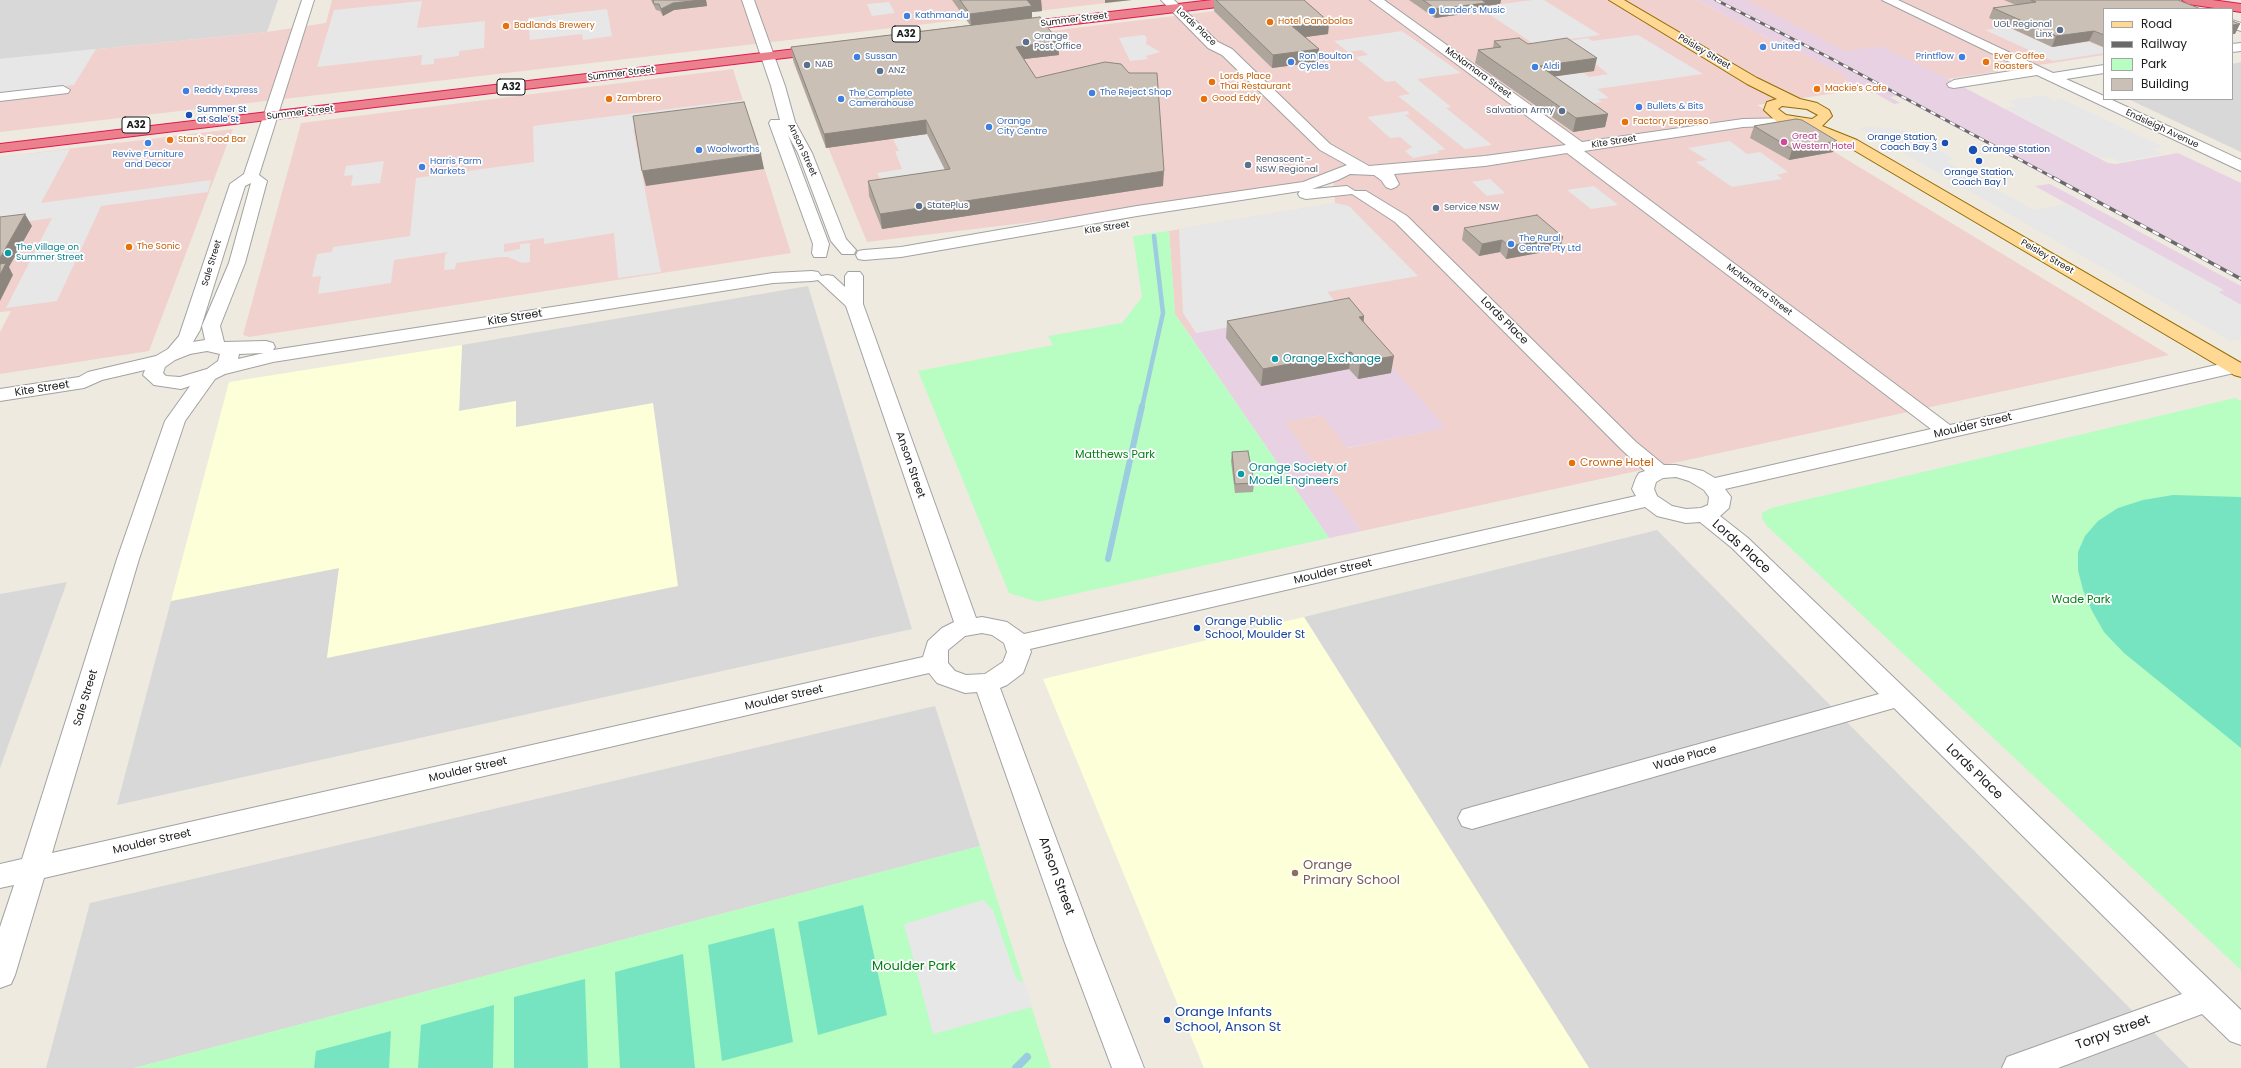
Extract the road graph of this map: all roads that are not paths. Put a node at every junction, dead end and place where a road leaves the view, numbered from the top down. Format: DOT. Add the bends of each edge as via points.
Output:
graph roads {
  1 [pos="308,0"];
  2 [pos="748,0"];
  3 [pos="1243,0"];
  4 [pos="1376,0"];
  5 [pos="1601,0"];
  6 [pos="1615,0"];
  7 [pos="1888,0"];
  8 [pos="2188,0"];
  9 [pos="1181,3"];
  10 [pos="2212,6"];
  11 [pos="2241,8"];
  12 [pos="1004,26"];
  13 [pos="831,46"];
  14 [pos="751,53"];
  15 [pos="767,54"];
  16 [pos="2103,69"];
  17 [pos="2038,71"];
  18 [pos="758,73"];
  19 [pos="2051,77"];
  20 [pos="1954,84"];
  21 [pos="63,90"];
  22 [pos="0,97"];
  23 [pos="767,98"];
  24 [pos="1794,102"];
  25 [pos="1772,108"];
  26 [pos="271,113"];
  27 [pos="1824,119"];
  28 [pos="1796,122"];
  29 [pos="1743,123"];
  30 [pos="0,141"];
  31 [pos="1852,143"];
  32 [pos="1325,147"];
  33 [pos="0,148"];
  34 [pos="1575,149"];
  35 [pos="1485,161"];
  36 [pos="2241,166"];
  37 [pos="1370,170"];
  38 [pos="1335,175"];
  39 [pos="251,177"];
  40 [pos="1388,187"];
  41 [pos="1353,193"];
  42 [pos="1401,219"];
  43 [pos="858,262"];
  44 [pos="816,268"];
  45 [pos="854,304"];
  46 [pos="222,347"];
  47 [pos="168,356"];
  48 [pos="2238,369"];
  49 [pos="214,372"];
  50 [pos="162,381"];
  51 [pos="84,382"];
  52 [pos="0,395"];
  53 [pos="175,421"];
  54 [pos="1947,432"];
  55 [pos="1659,472"];
  56 [pos="1712,485"];
  57 [pos="1649,500"];
  58 [pos="1705,515"];
  59 [pos="967,626"];
  60 [pos="1017,644"];
  61 [pos="936,663"];
  62 [pos="986,683"];
  63 [pos="1898,698"];
  64 [pos="1472,818"];
  65 [pos="33,869"];
  66 [pos="0,876"];
  67 [pos="0,975"];
  68 [pos="2208,998"];
  69 [pos="2241,1031"];
  70 [pos="1128,1068"];
  71 [pos="2018,1068"];
  1 -- 26 [label="street"];
  2 -- 15 [label="street, Anson Street"];
  3 -- 9 [label="highway, Summer Street"];
  4 -- 34 [label="street, McNamara Street"];
  5 -- 25 [label="main road, Peisley Street" via="1738,81"];
  6 -- 24 [label="main road, Peisley Street" via="1752,81"];
  7 -- 17 [label="street, Endsleigh Avenue"];
  8 -- 10 [label="highway"];
  9 -- 12 [label="highway, Summer Street"];
  9 -- 32 [label="street, Lords Place" via="1213,45 1227,52"];
  10 -- 11 [label="highway"];
  13 -- 15 [label="highway, Summer Street / A32"];
  14 -- 15 [label="highway, Summer Street / A32"];
  14 -- 18 [label="street"];
  14 -- 26 [label="highway, Summer Street / A32"];
  15 -- 43 [label="street, Anson Street" via="788,122 805,153 836,234"];
  16 -- 19 [label="street"];
  17 -- 19 [label="street, Endsleigh Avenue"];
  17 -- 20 [label="street"];
  19 -- 36 [label="street, Endsleigh Avenue"];
  21 -- 22 [label="street"];
  23 -- 44 [label="street, Anson Street" via="821,244"];
  24 -- 25 [label="main road" via="1781,102"];
  24 -- 27 [label="main road, Peisley Street" via="1819,109 1825,116"];
  25 -- 28 [label="main road, Peisley Street" via="1777,116"];
  25 -- 29 [label="street, Kite Street"];
  26 -- 30 [label="highway, Summer Street / A32"];
  26 -- 33 [label="highway, Summer Street / A32"];
  26 -- 39 [label="street"];
  27 -- 28 [label="main road" via="1812,123"];
  27 -- 31 [label="main road, Peisley Street"];
  28 -- 29 [label="street, Kite Street"];
  28 -- 31 [label="main road, Peisley Street"];
  29 -- 34 [label="street, Kite Street"];
  31 -- 48 [label="main road, Peisley Street"];
  32 -- 37 [label="street, Lords Place"];
  32 -- 38 [label="street, Lords Place"];
  34 -- 35 [label="street, Kite Street"];
  34 -- 54 [label="street, McNamara Street"];
  35 -- 37 [label="street, Kite Street"];
  35 -- 40 [label="street, Kite Street" via="1421,175"];
  37 -- 38 [label="street, Kite Street" via="1349,169"];
  37 -- 40 [label="street, Lords Place" via="1388,177"];
  38 -- 41 [label="street, Lords Place" via="1335,185"];
  38 -- 43 [label="street, Kite Street" via="1305,186 1137,211 901,252"];
  39 -- 46 [label="street, Sale Street" via="259,182 237,263 211,326"];
  39 -- 47 [label="street, Sale Street" via="238,184 191,330 187,338"];
  40 -- 41 [label="street, Kite Street" via="1375,193"];
  40 -- 42 [label="street, Lords Place"];
  41 -- 42 [label="street, Lords Place"];
  41 -- 43 [label="street, Kite Street" via="1315,193"];
  42 -- 55 [label="street, Lords Place"];
  43 -- 44 [label="street"];
  43 -- 44 [label="street"];
  43 -- 45 [label="street, Anson Street"];
  44 -- 45 [label="street, Anson Street"];
  44 -- 46 [label="street, Kite Street" via="767,271 276,347"];
  44 -- 49 [label="street, Kite Street" via="773,278 281,354"];
  45 -- 59 [label="street, Anson Street"];
  46 -- 47 [label="street, Kite Street" via="196,346"];
  46 -- 49 [label="street, Sale Street" via="230,353 230,358"];
  47 -- 50 [label="street, Sale Street" via="154,370"];
  47 -- 51 [label="street, Kite Street" via="95,376"];
  48 -- 54 [label="street, Moulder Street"];
  49 -- 50 [label="street, Kite Street" via="181,383"];
  49 -- 53 [label="street, Sale Street"];
  50 -- 51 [label="street, Kite Street" via="92,386"];
  50 -- 53 [label="street, Sale Street"];
  51 -- 52 [label="street, Kite Street"];
  53 -- 65 [label="street, Sale Street" via="128,559"];
  54 -- 56 [label="street, Moulder Street"];
  55 -- 56 [label="street" via="1686,473"];
  55 -- 57 [label="street" via="1646,478 1644,483 1645,494"];
  56 -- 58 [label="street" via="1720,497 1720,502 1718,508"];
  57 -- 58 [label="street" via="1675,514"];
  57 -- 60 [label="street, Moulder Street"];
  58 -- 63 [label="street, Lords Place" via="1740,543"];
  59 -- 60 [label="street" via="999,628 1008,633"];
  59 -- 61 [label="street" via="942,640 935,656"];
  60 -- 62 [label="street" via="1019,652 1014,667 998,680"];
  61 -- 62 [label="street" via="939,670 954,681 965,684"];
  61 -- 65 [label="street, Moulder Street"];
  62 -- 70 [label="street, Anson Street"];
  63 -- 64 [label="street, Wade Place"];
  63 -- 68 [label="street, Lords Place"];
  65 -- 66 [label="street, Moulder Street"];
  65 -- 67 [label="street, Sale Street"];
  68 -- 69 [label="street, Lords Place"];
  68 -- 71 [label="street, Torpy Street"];
}
